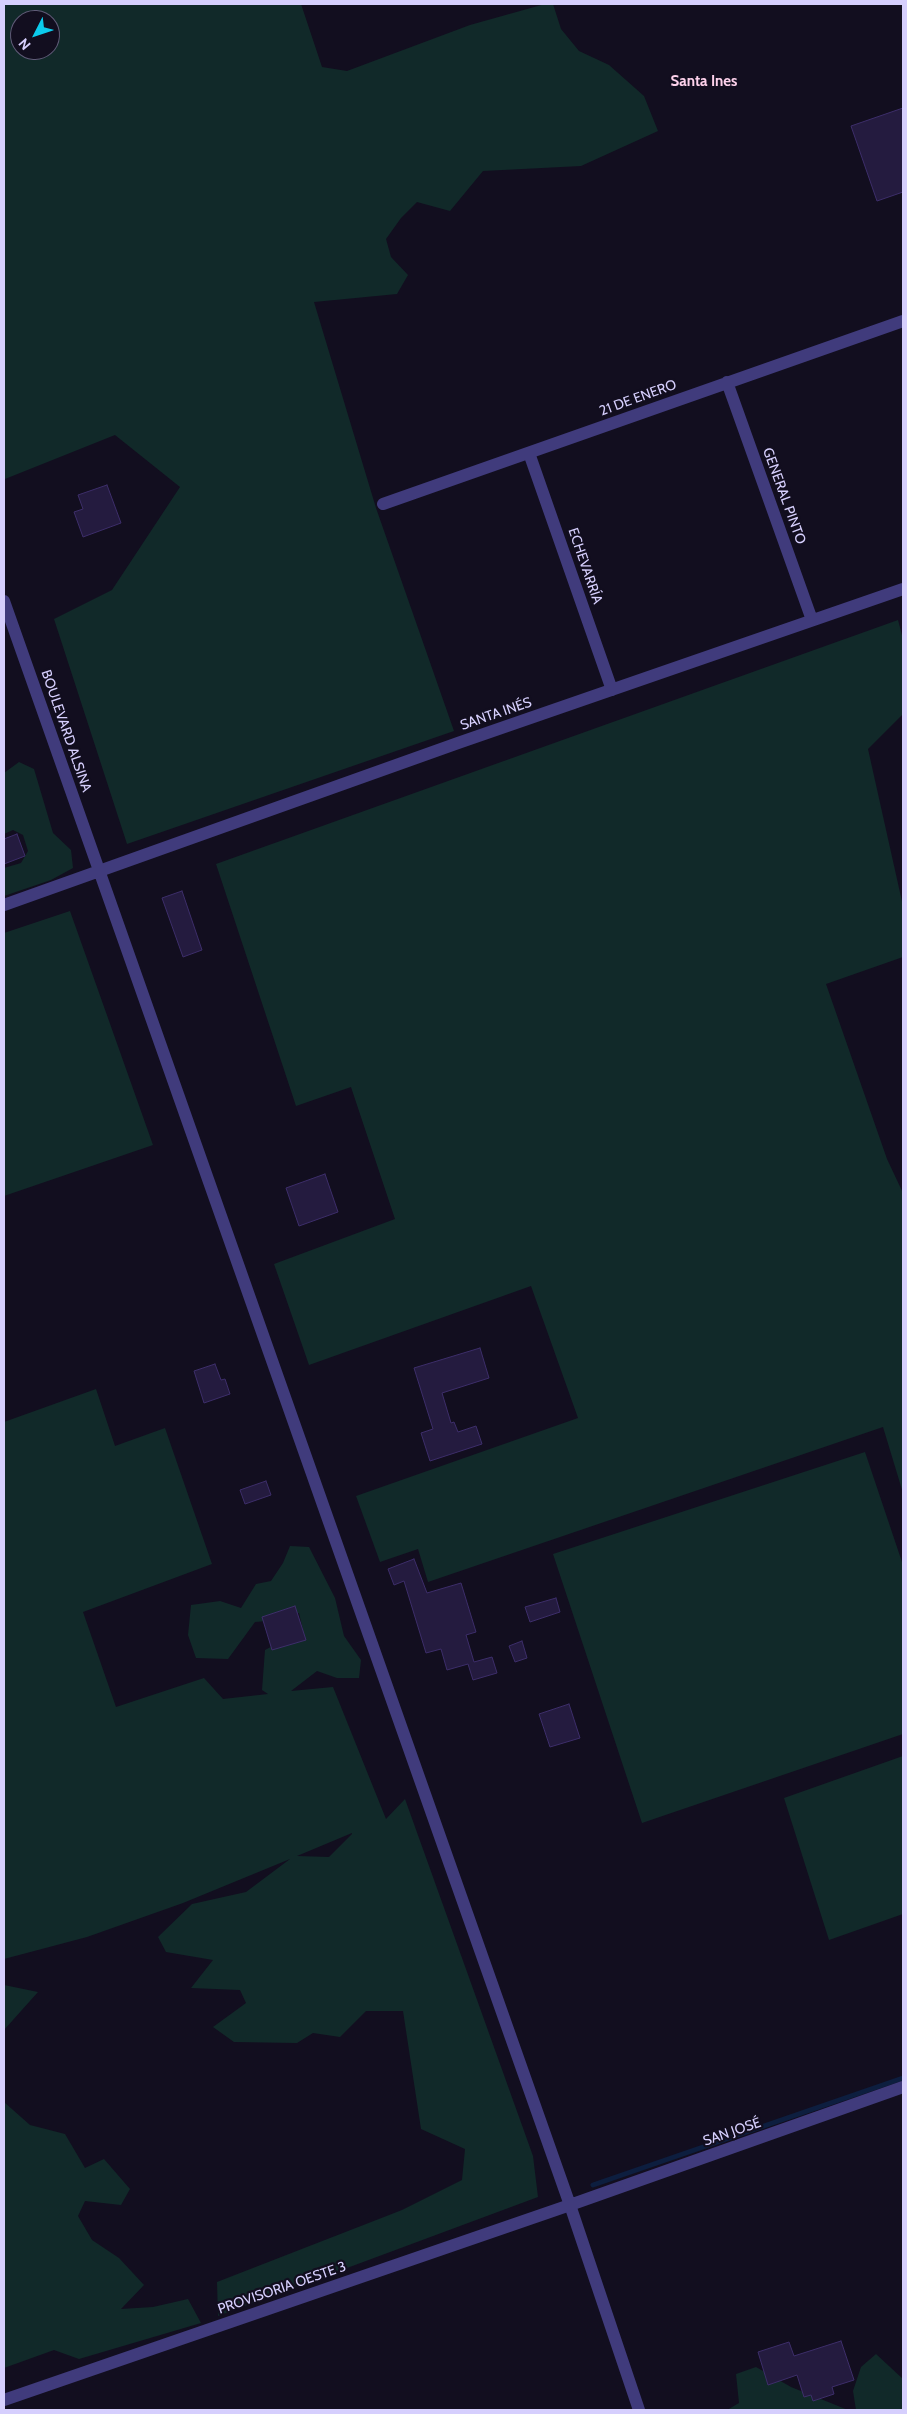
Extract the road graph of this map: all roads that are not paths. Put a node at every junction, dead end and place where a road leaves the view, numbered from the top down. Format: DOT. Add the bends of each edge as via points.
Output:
graph roads {
  1 [pos="903,321"];
  2 [pos="727,382"];
  3 [pos="529,453"];
  4 [pos="383,504"];
  5 [pos="903,589"];
  6 [pos="4,601"];
  7 [pos="812,620"];
  8 [pos="612,690"];
  9 [pos="99,871"];
  10 [pos="4,905"];
  11 [pos="903,2088"];
  12 [pos="570,2205"];
  13 [pos="4,2400"];
  14 [pos="639,2410"];
  1 -- 2 [label="street, 21 DE ENERO"];
  2 -- 3 [label="street, 21 DE ENERO"];
  2 -- 7 [label="street, GENERAL PINTO"];
  3 -- 4 [label="street, 21 DE ENERO"];
  3 -- 8 [label="street, ECHEVARRÍA"];
  5 -- 7 [label="street, SANTA INÉS"];
  6 -- 9 [label="street, BOULEVARD ALSINA"];
  7 -- 8 [label="street, SANTA INÉS"];
  8 -- 9 [label="street, SANTA INÉS"];
  9 -- 10 [label="street, SANTA INÉS"];
  9 -- 12 [label="street, BOULEVARD ALSINA"];
  11 -- 12 [label="street, SAN JOSÉ"];
  12 -- 13 [label="street, PROVISORIA OESTE 3"];
  12 -- 14 [label="street, BOULEVARD ALSINA"];
}
